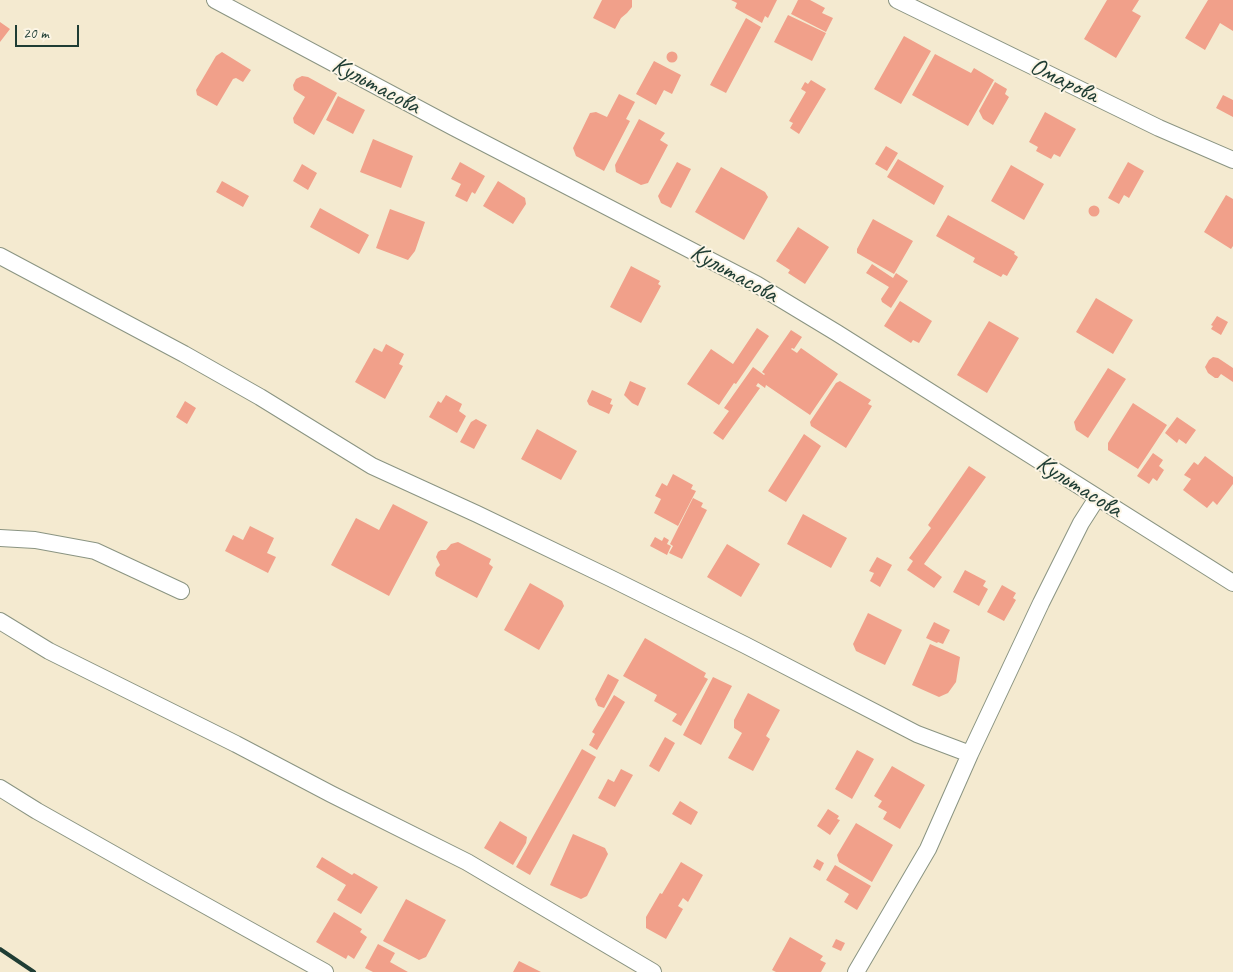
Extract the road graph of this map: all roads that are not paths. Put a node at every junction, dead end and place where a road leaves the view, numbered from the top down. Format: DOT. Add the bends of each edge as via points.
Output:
graph roads {
  1 [pos="215,0"];
  2 [pos="897,0"];
  3 [pos="1233,160"];
  4 [pos="0,256"];
  5 [pos="1097,498"];
  6 [pos="0,538"];
  7 [pos="1233,583"];
  8 [pos="181,591"];
  9 [pos="0,621"];
  10 [pos="970,754"];
  11 [pos="0,788"];
  12 [pos="325,972"];
  13 [pos="653,972"];
  14 [pos="856,972"];
  1 -- 5 [label="street, Культасова" via="756,284"];
  2 -- 3 [label="street, Омарова"];
  4 -- 10 [label="street" via="260,397 372,466 610,578 916,734"];
  5 -- 7 [label="street, Культасова"];
  5 -- 10 [label="street" via="1081,523"];
  6 -- 8 [label="street" via="34,540 95,551"];
  9 -- 13 [label="street" via="49,651 467,862"];
  10 -- 14 [label="street" via="928,849"];
  11 -- 12 [label="street"];
}
